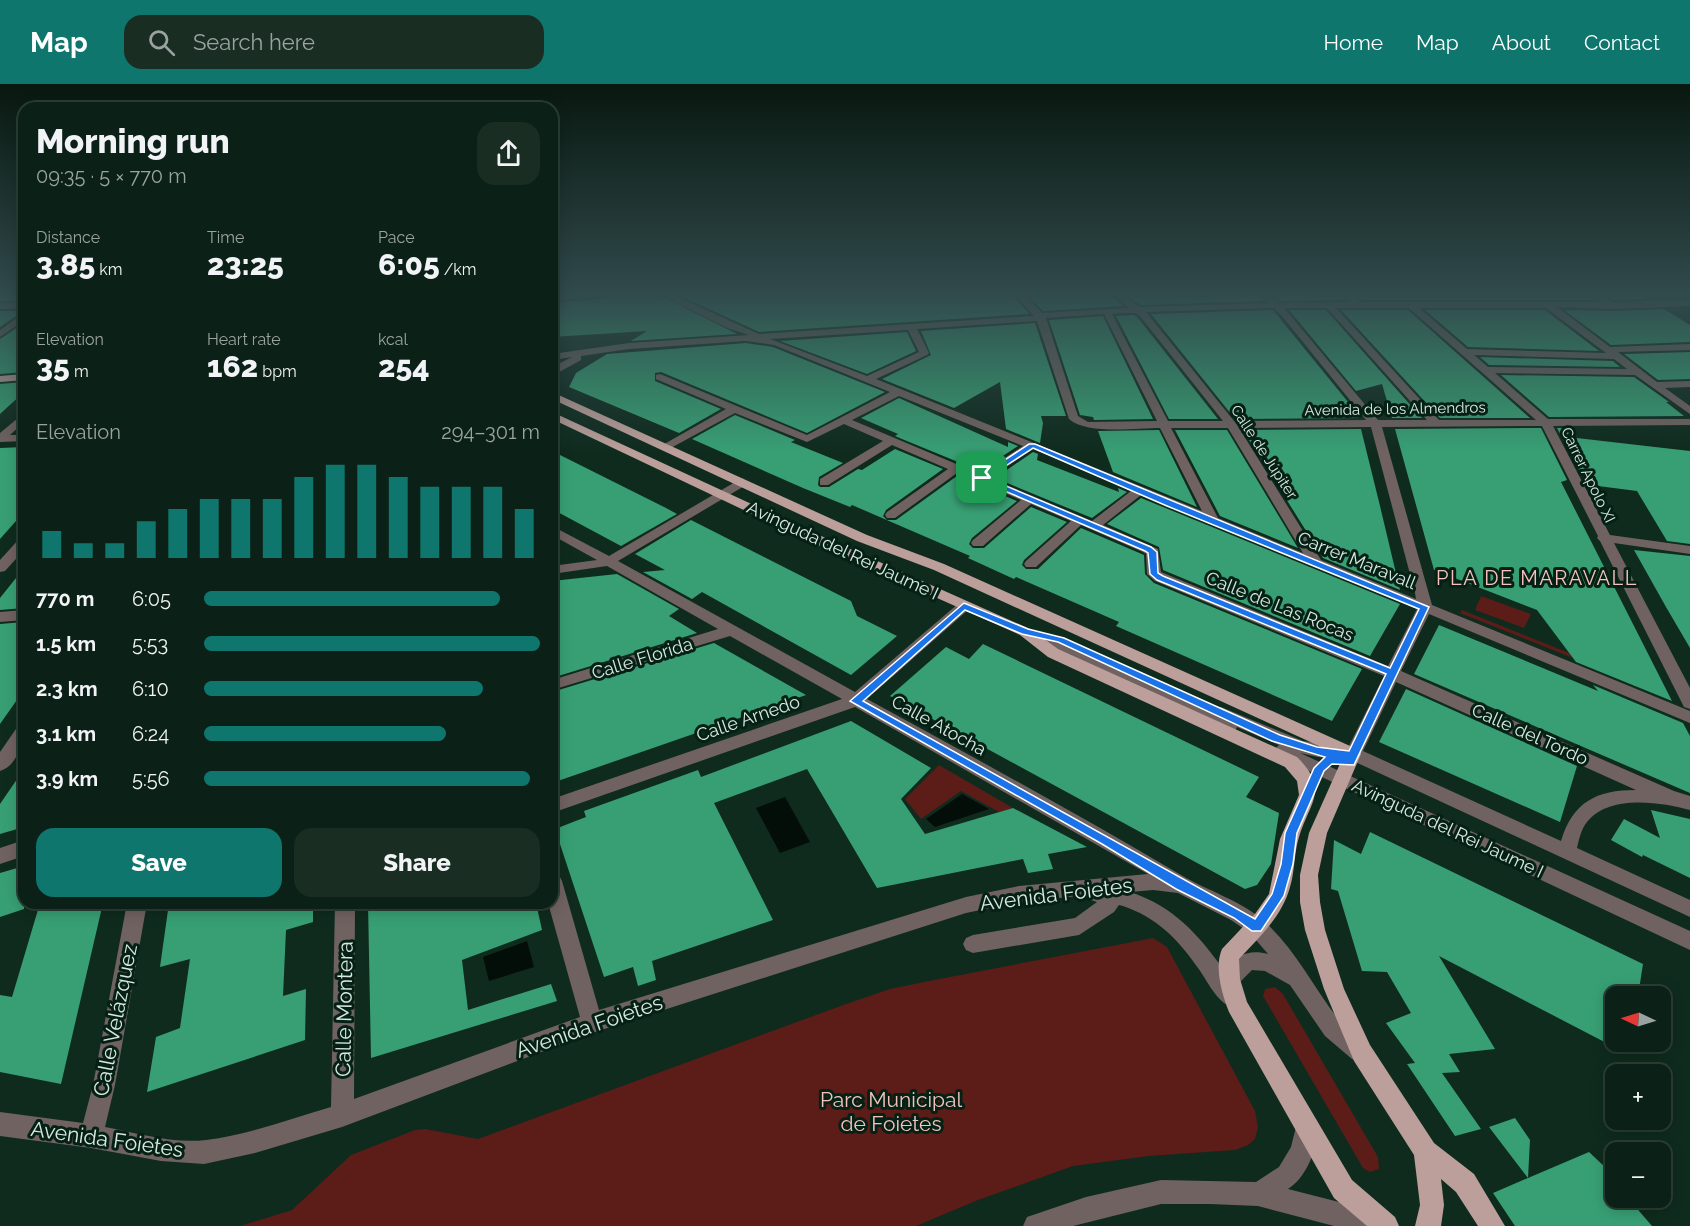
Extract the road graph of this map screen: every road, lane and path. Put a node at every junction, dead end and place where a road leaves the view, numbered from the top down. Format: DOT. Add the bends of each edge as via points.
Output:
graph roads {
  1 [pos="606,346"];
  2 [pos="627,346"];
  3 [pos="785,346"];
  4 [pos="921,346"];
  5 [pos="1050,346"];
  6 [pos="1124,346"];
  7 [pos="1169,346"];
  8 [pos="1311,346"];
  9 [pos="1367,346"];
  10 [pos="1458,346"];
  11 [pos="1602,346"];
  12 [pos="558,347"];
  13 [pos="1690,347"];
  14 [pos="789,348"];
  15 [pos="601,350"];
  16 [pos="1465,352"];
  17 [pos="1611,353"];
  18 [pos="558,356"];
  19 [pos="558,369"];
  20 [pos="1486,370"];
  21 [pos="1636,372"];
  22 [pos="660,377"];
  23 [pos="18,378"];
  24 [pos="0,379"];
  25 [pos="866,380"];
  26 [pos="1690,384"];
  27 [pos="1653,385"];
  28 [pos="18,387"];
  29 [pos="0,388"];
  30 [pos="897,393"];
  31 [pos="558,398"];
  32 [pos="734,409"];
  33 [pos="1690,411"];
  34 [pos="558,418"];
  35 [pos="845,421"];
  36 [pos="18,422"];
  37 [pos="1690,422"];
  38 [pos="1436,423"];
  39 [pos="1546,423"];
  40 [pos="1164,425"];
  41 [pos="1232,425"];
  42 [pos="1376,425"];
  43 [pos="18,438"];
  44 [pos="0,439"];
  45 [pos="891,441"];
  46 [pos="1032,445"];
  47 [pos="664,447"];
  48 [pos="956,468"];
  49 [pos="982,478"];
  50 [pos="742,482"];
  51 [pos="824,482"];
  52 [pos="1138,491"];
  53 [pos="722,495"];
  54 [pos="1030,499"];
  55 [pos="891,515"];
  56 [pos="1078,520"];
  57 [pos="1213,522"];
  58 [pos="1094,526"];
  59 [pos="558,533"];
  60 [pos="1603,538"];
  61 [pos="978,543"];
  62 [pos="18,548"];
  63 [pos="1690,550"];
  64 [pos="608,562"];
  65 [pos="1031,564"];
  66 [pos="1316,564"];
  67 [pos="0,568"];
  68 [pos="558,569"];
  69 [pos="964,606"];
  70 [pos="1425,607"];
  71 [pos="18,616"];
  72 [pos="0,617"];
  73 [pos="732,630"];
  74 [pos="1025,632"];
  75 [pos="1391,673"];
  76 [pos="558,683"];
  77 [pos="855,701"];
  78 [pos="1690,703"];
  79 [pos="1690,717"];
  80 [pos="18,739"];
  81 [pos="0,765"];
  82 [pos="1348,765"];
  83 [pos="1319,768"];
  84 [pos="1309,793"];
  85 [pos="1669,797"];
  86 [pos="1690,803"];
  87 [pos="558,804"];
  88 [pos="18,851"];
  89 [pos="1566,853"];
  90 [pos="0,856"];
  91 [pos="1181,885"];
  92 [pos="1119,890"];
  93 [pos="558,902"];
  94 [pos="136,909"];
  95 [pos="345,909"];
  96 [pos="1690,909"];
  97 [pos="1262,920"];
  98 [pos="1690,940"];
  99 [pos="973,944"];
  100 [pos="1230,979"];
  101 [pos="1299,980"];
  102 [pos="1237,1005"];
  103 [pos="592,1023"];
  104 [pos="1362,1053"];
  105 [pos="342,1115"];
  106 [pos="0,1124"];
  107 [pos="1306,1127"];
  108 [pos="91,1136"];
  109 [pos="1426,1151"];
  110 [pos="1257,1194"];
  111 [pos="1036,1226"];
  112 [pos="1384,1226"];
  113 [pos="1428,1226"];
  114 [pos="1492,1226"];
  1 -- 12 [label="street"];
  2 -- 15 [label="street"];
  3 -- 14 [label="street, Carrer Maravall"];
  4 -- 25 [label="street" via="924,353"];
  5 -- 40 [label="street, Avenida de los Almendros" via="1073,417 1080,423"];
  6 -- 40 [label="street"];
  7 -- 41 [label="street, Calle de Júpiter"];
  8 -- 42 [label="street"];
  9 -- 38 [label="street"];
  10 -- 16 [label="street, Carrer Apolo XI"];
  11 -- 17 [label="street"];
  13 -- 17 [label="street"];
  14 -- 25 [label="street, Carrer Maravall"];
  15 -- 18 [label="street"];
  15 -- 19 [label="street"];
  16 -- 17 [label="street"];
  16 -- 20 [label="street, Carrer Apolo XI"];
  17 -- 21 [label="street"];
  20 -- 21 [label="street"];
  20 -- 39 [label="street, Carrer Apolo XI"];
  21 -- 27 [label="street"];
  22 -- 32 [label="street"];
  23 -- 24 [label="main road"];
  25 -- 30 [label="street, Carrer Maravall"];
  26 -- 27 [label="street"];
  27 -- 33 [label="street"];
  28 -- 29 [label="main road"];
  30 -- 35 [label="street"];
  30 -- 46 [label="street, Carrer Maravall"];
  31 -- 47 [label="main road, Avinguda del Rei Jaume I"];
  32 -- 35 [label="street" via="807,440"];
  32 -- 47 [label="street"];
  34 -- 53 [label="main road, Avinguda del Rei Jaume I"];
  35 -- 45 [label="street"];
  36 -- 44 [label="street"];
  37 -- 39 [label="street, Avenida de los Almendros"];
  38 -- 39 [label="street, Avenida de los Almendros"];
  38 -- 42 [label="street, Avenida de los Almendros"];
  39 -- 60 [label="street, Carrer Apolo XI"];
  40 -- 41 [label="street, Avenida de los Almendros"];
  40 -- 57 [label="street"];
  41 -- 42 [label="street, Avenida de los Almendros"];
  41 -- 66 [label="street, Calle de Júpiter"];
  42 -- 70 [label="street"];
  43 -- 44 [label="street"];
  45 -- 48 [label="street"];
  45 -- 51 [label="street"];
  46 -- 49 [label="street"];
  46 -- 52 [label="street, Carrer Maravall"];
  47 -- 50 [label="main road, Avinguda del Rei Jaume I"];
  48 -- 49 [label="street"];
  48 -- 55 [label="street"];
  49 -- 54 [label="street"];
  50 -- 53 [label="street"];
  50 -- 82 [label="main road, Avinguda del Rei Jaume I" via="862,538 939,567"];
  52 -- 57 [label="street, Carrer Maravall"];
  52 -- 58 [label="street"];
  53 -- 64 [label="street"];
  53 -- 69 [label="main road, Avinguda del Rei Jaume I"];
  54 -- 56 [label="street"];
  54 -- 61 [label="street"];
  56 -- 58 [label="street"];
  56 -- 65 [label="street"];
  57 -- 66 [label="street, Carrer Maravall"];
  58 -- 75 [label="street, Calle de Las Rocas" via="1153,552 1154,574"];
  59 -- 64 [label="street, Calle Atocha"];
  60 -- 63 [label="street"];
  60 -- 78 [label="street, Carrer Apolo XI"];
  62 -- 67 [label="street"];
  64 -- 68 [label="street"];
  64 -- 73 [label="street, Calle Atocha"];
  66 -- 70 [label="street, Carrer Maravall"];
  69 -- 74 [label="main road, Avinguda del Rei Jaume I"];
  69 -- 77 [label="street, Calle Arnedo"];
  70 -- 75 [label="street"];
  70 -- 79 [label="street, Carrer Maravall"];
  71 -- 72 [label="street"];
  73 -- 76 [label="street, Calle Florida"];
  73 -- 77 [label="street, Calle Atocha"];
  74 -- 82 [label="street" via="1060,640 1276,738 1336,755"];
  74 -- 83 [label="street, Avinguda del Rei Jaume I"];
  74 -- 84 [label="main road" via="1053,653 1291,762 1304,773"];
  75 -- 82 [label="street"];
  75 -- 85 [label="street, Calle del Tordo"];
  77 -- 87 [label="street, Calle Arnedo"];
  77 -- 91 [label="street, Calle Atocha"];
  80 -- 81 [label="street"];
  82 -- 83 [label="street, Avinguda del Rei Jaume I"];
  82 -- 89 [label="street, Avinguda del Rei Jaume I" via="1489,826 1528,835"];
  82 -- 98 [label="street, Avinguda del Rei Jaume I"];
  82 -- 104 [label="main road" via="1318,833 1309,875 1310,902 1334,989"];
  83 -- 84 [label="street"];
  84 -- 97 [label="main road" via="1291,833 1278,896"];
  85 -- 86 [label="street, Calle del Tordo"];
  85 -- 89 [label="street, Calle del Tordo" via="1628,796 1599,801 1579,818"];
  88 -- 90 [label="street"];
  89 -- 96 [label="street, Avinguda del Rei Jaume I"];
  91 -- 92 [label="street, Avenida Foietes" via="1153,882"];
  91 -- 97 [label="street, Calle Atocha" via="1238,914"];
  92 -- 99 [label="street" via="1107,906 1079,926"];
  92 -- 102 [label="street" via="1162,913 1187,935"];
  92 -- 103 [label="street, Avenida Foietes" via="1019,894 966,905"];
  93 -- 103 [label="street"];
  94 -- 108 [label="street, Calle Velázquez"];
  95 -- 105 [label="street, Calle Montera"];
  97 -- 100 [label="main road" via="1229,956"];
  97 -- 101 [label="street, Calle Atocha"];
  100 -- 101 [label="street" via="1238,965 1252,960 1270,962"];
  100 -- 102 [label="main road"];
  101 -- 104 [label="street, Calle Atocha" via="1333,1029"];
  102 -- 107 [label="main road"];
  103 -- 105 [label="street, Avenida Foietes"];
  104 -- 109 [label="main road"];
  105 -- 108 [label="street, Avenida Foietes" via="204,1152 161,1149"];
  106 -- 108 [label="street, Avenida Foietes"];
  107 -- 110 [label="street" via="1302,1150 1288,1176"];
  107 -- 112 [label="main road" via="1343,1189"];
  109 -- 113 [label="main road" via="1432,1205"];
  109 -- 114 [label="main road" via="1465,1183"];
  110 -- 111 [label="street" via="1161,1192 1086,1209"];
  110 -- 112 [label="street"];
}
